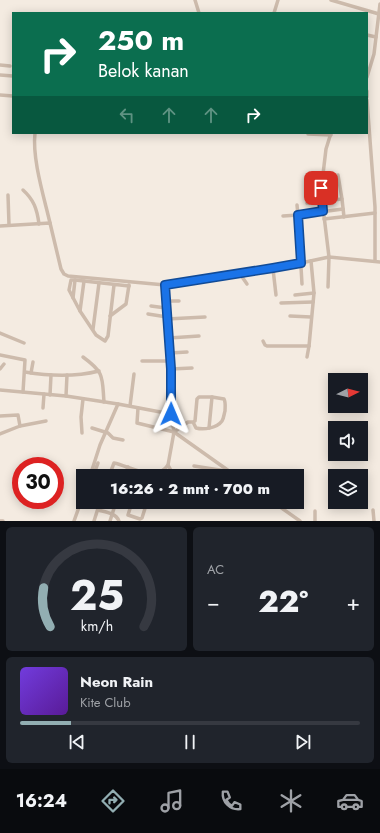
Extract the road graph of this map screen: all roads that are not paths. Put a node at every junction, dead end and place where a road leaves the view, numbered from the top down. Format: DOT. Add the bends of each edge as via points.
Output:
graph roads {
  1 [pos="195,0"];
  2 [pos="278,0"];
  3 [pos="331,0"];
  4 [pos="380,4"];
  5 [pos="199,12"];
  6 [pos="274,12"];
  7 [pos="379,14"];
  8 [pos="379,20"];
  9 [pos="377,39"];
  10 [pos="0,65"];
  11 [pos="10,66"];
  12 [pos="368,73"];
  13 [pos="0,75"];
  14 [pos="12,76"];
  15 [pos="0,95"];
  16 [pos="12,96"];
  17 [pos="368,112"];
  18 [pos="35,134"];
  19 [pos="308,134"];
  20 [pos="331,134"];
  21 [pos="338,175"];
  22 [pos="23,190"];
  23 [pos="8,195"];
  24 [pos="342,199"];
  25 [pos="322,201"];
  26 [pos="306,203"];
  27 [pos="297,204"];
  28 [pos="380,206"];
  29 [pos="375,207"];
  30 [pos="343,209"];
  31 [pos="323,211"];
  32 [pos="298,215"];
  33 [pos="377,215"];
  34 [pos="283,216"];
  35 [pos="344,217"];
  36 [pos="324,219"];
  37 [pos="50,223"];
  38 [pos="39,224"];
  39 [pos="9,225"];
  40 [pos="0,226"];
  41 [pos="378,228"];
  42 [pos="329,257"];
  43 [pos="311,261"];
  44 [pos="375,261"];
  45 [pos="380,262"];
  46 [pos="301,263"];
  47 [pos="273,268"];
  48 [pos="240,274"];
  49 [pos="84,281"];
  50 [pos="99,282"];
  51 [pos="114,284"];
  52 [pos="246,284"];
  53 [pos="302,284"];
  54 [pos="129,285"];
  55 [pos="165,285"];
  56 [pos="328,287"];
  57 [pos="314,293"];
  58 [pos="276,295"];
  59 [pos="295,295"];
  60 [pos="166,301"];
  61 [pos="179,301"];
  62 [pos="313,302"];
  63 [pos="281,303"];
  64 [pos="151,306"];
  65 [pos="166,308"];
  66 [pos="80,312"];
  67 [pos="148,314"];
  68 [pos="110,316"];
  69 [pos="290,316"];
  70 [pos="205,317"];
  71 [pos="311,317"];
  72 [pos="167,318"];
  73 [pos="93,330"];
  74 [pos="0,333"];
  75 [pos="199,336"];
  76 [pos="169,338"];
  77 [pos="262,341"];
  78 [pos="24,343"];
  79 [pos="309,346"];
  80 [pos="187,352"];
  81 [pos="170,354"];
  82 [pos="0,355"];
  83 [pos="83,357"];
  84 [pos="307,357"];
  85 [pos="170,361"];
  86 [pos="33,362"];
  87 [pos="142,362"];
  88 [pos="4,364"];
  89 [pos="192,368"];
  90 [pos="0,369"];
  91 [pos="171,369"];
  92 [pos="99,371"];
  93 [pos="25,372"];
  94 [pos="32,373"];
  95 [pos="134,374"];
  96 [pos="51,375"];
  97 [pos="67,375"];
  98 [pos="0,390"];
  99 [pos="23,392"];
  100 [pos="44,394"];
  101 [pos="50,395"];
  102 [pos="66,396"];
  103 [pos="212,397"];
  104 [pos="83,399"];
  105 [pos="104,402"];
  106 [pos="118,404"];
  107 [pos="130,406"];
  108 [pos="43,408"];
  109 [pos="138,408"];
  110 [pos="171,414"];
  111 [pos="0,416"];
  112 [pos="46,421"];
  113 [pos="193,422"];
  114 [pos="20,426"];
  115 [pos="92,428"];
  116 [pos="209,428"];
  117 [pos="82,432"];
  118 [pos="106,432"];
  119 [pos="174,432"];
  120 [pos="0,434"];
  121 [pos="122,440"];
  122 [pos="98,463"];
  123 [pos="168,465"];
  124 [pos="194,466"];
  125 [pos="128,467"];
  126 [pos="93,469"];
  127 [pos="96,469"];
  128 [pos="112,469"];
  129 [pos="135,469"];
  130 [pos="165,469"];
  131 [pos="170,469"];
  132 [pos="210,469"];
  133 [pos="225,469"];
  134 [pos="78,509"];
  135 [pos="114,509"];
  136 [pos="130,509"];
  137 [pos="145,509"];
  138 [pos="283,509"];
  139 [pos="98,510"];
  140 [pos="373,510"];
  141 [pos="315,511"];
  142 [pos="112,514"];
  143 [pos="74,521"];
  144 [pos="94,521"];
  145 [pos="110,521"];
  146 [pos="119,521"];
  147 [pos="300,521"];
  148 [pos="315,521"];
  149 [pos="374,521"];
  1 -- 5 [label="street"];
  2 -- 6 [label="street"];
  3 -- 7 [label="street"];
  4 -- 7 [label="street"];
  7 -- 8 [label="street"];
  8 -- 9 [label="street"];
  9 -- 12 [label="street"];
  10 -- 11 [label="street"];
  13 -- 14 [label="street"];
  15 -- 16 [label="street"];
  17 -- 29 [label="street"];
  18 -- 37 [label="street" via="39,172"];
  19 -- 20 [label="street"];
  20 -- 25 [label="street" via="326,149"];
  21 -- 24 [label="street"];
  22 -- 38 [label="street" via="36,206"];
  23 -- 39 [label="street"];
  24 -- 25 [label="street"];
  24 -- 30 [label="street"];
  25 -- 26 [label="street"];
  25 -- 31 [label="street"];
  27 -- 32 [label="street"];
  28 -- 29 [label="street"];
  29 -- 33 [label="street"];
  30 -- 31 [label="street"];
  30 -- 35 [label="street"];
  31 -- 32 [label="street"];
  31 -- 36 [label="street"];
  32 -- 34 [label="street"];
  32 -- 46 [label="street"];
  33 -- 35 [label="street"];
  33 -- 41 [label="street"];
  35 -- 36 [label="street"];
  36 -- 42 [label="street"];
  37 -- 38 [label="street"];
  37 -- 54 [label="street" via="64,274"];
  38 -- 39 [label="street"];
  39 -- 40 [label="street"];
  41 -- 44 [label="street"];
  42 -- 43 [label="street"];
  42 -- 44 [label="street"];
  42 -- 56 [label="street"];
  43 -- 46 [label="street"];
  43 -- 57 [label="street"];
  44 -- 45 [label="street"];
  46 -- 47 [label="street"];
  46 -- 53 [label="street"];
  47 -- 48 [label="street"];
  47 -- 58 [label="street"];
  48 -- 52 [label="street"];
  48 -- 55 [label="street"];
  49 -- 50 [label="street"];
  49 -- 66 [label="street"];
  49 -- 66 [label="street" via="76,280 73,299"];
  50 -- 51 [label="street"];
  50 -- 73 [label="street"];
  51 -- 54 [label="street"];
  51 -- 68 [label="street"];
  54 -- 55 [label="street"];
  54 -- 68 [label="street" via="126,304"];
  55 -- 60 [label="street"];
  57 -- 59 [label="street"];
  57 -- 62 [label="street"];
  60 -- 61 [label="street"];
  60 -- 65 [label="street"];
  62 -- 63 [label="street"];
  62 -- 71 [label="street"];
  64 -- 65 [label="street"];
  65 -- 72 [label="street"];
  66 -- 73 [label="street"];
  67 -- 72 [label="street"];
  68 -- 73 [label="street" via="107,340 100,339"];
  69 -- 71 [label="street"];
  70 -- 72 [label="street"];
  71 -- 79 [label="street"];
  72 -- 76 [label="street"];
  74 -- 78 [label="street"];
  75 -- 76 [label="street"];
  76 -- 81 [label="street"];
  77 -- 79 [label="street" via="267,346"];
  79 -- 84 [label="street"];
  80 -- 81 [label="street"];
  81 -- 85 [label="street"];
  82 -- 93 [label="street" via="25,360"];
  83 -- 92 [label="street"];
  85 -- 87 [label="street"];
  85 -- 91 [label="street"];
  86 -- 94 [label="street"];
  88 -- 90 [label="street"];
  89 -- 91 [label="street"];
  91 -- 110 [label="street"];
  92 -- 97 [label="street" via="85,375"];
  92 -- 105 [label="street"];
  93 -- 94 [label="street"];
  93 -- 99 [label="street"];
  94 -- 96 [label="street"];
  95 -- 107 [label="street"];
  96 -- 97 [label="street"];
  96 -- 101 [label="street"];
  97 -- 102 [label="street"];
  98 -- 99 [label="street"];
  99 -- 100 [label="street"];
  100 -- 101 [label="street"];
  100 -- 108 [label="street"];
  101 -- 102 [label="street"];
  102 -- 104 [label="street"];
  103 -- 113 [label="street" via="199,396"];
  103 -- 116 [label="street"];
  103 -- 116 [label="street" via="224,399 226,403 222,422"];
  104 -- 105 [label="street"];
  104 -- 117 [label="street"];
  105 -- 106 [label="street"];
  106 -- 107 [label="street"];
  106 -- 118 [label="street"];
  107 -- 109 [label="street"];
  109 -- 110 [label="street"];
  109 -- 119 [label="street" via="137,423"];
  110 -- 119 [label="street"];
  111 -- 114 [label="street" via="18,415"];
  112 -- 114 [label="street"];
  113 -- 116 [label="street" via="196,428"];
  113 -- 119 [label="street" via="188,422"];
  114 -- 120 [label="street"];
  115 -- 118 [label="street"];
  118 -- 121 [label="street" via="113,438"];
  118 -- 126 [label="street"];
  119 -- 123 [label="street"];
  119 -- 133 [label="street"];
  122 -- 127 [label="street"];
  123 -- 130 [label="street"];
  123 -- 131 [label="street"];
  124 -- 132 [label="street"];
  125 -- 128 [label="street" via="114,463"];
  125 -- 129 [label="street"];
  134 -- 143 [label="street"];
  135 -- 142 [label="street"];
  136 -- 137 [label="street" via="128,515 140,519"];
  138 -- 147 [label="street"];
  139 -- 142 [label="street"];
  139 -- 144 [label="street"];
  140 -- 149 [label="street"];
  141 -- 148 [label="street"];
  142 -- 145 [label="street"];
  142 -- 146 [label="street"];
}
